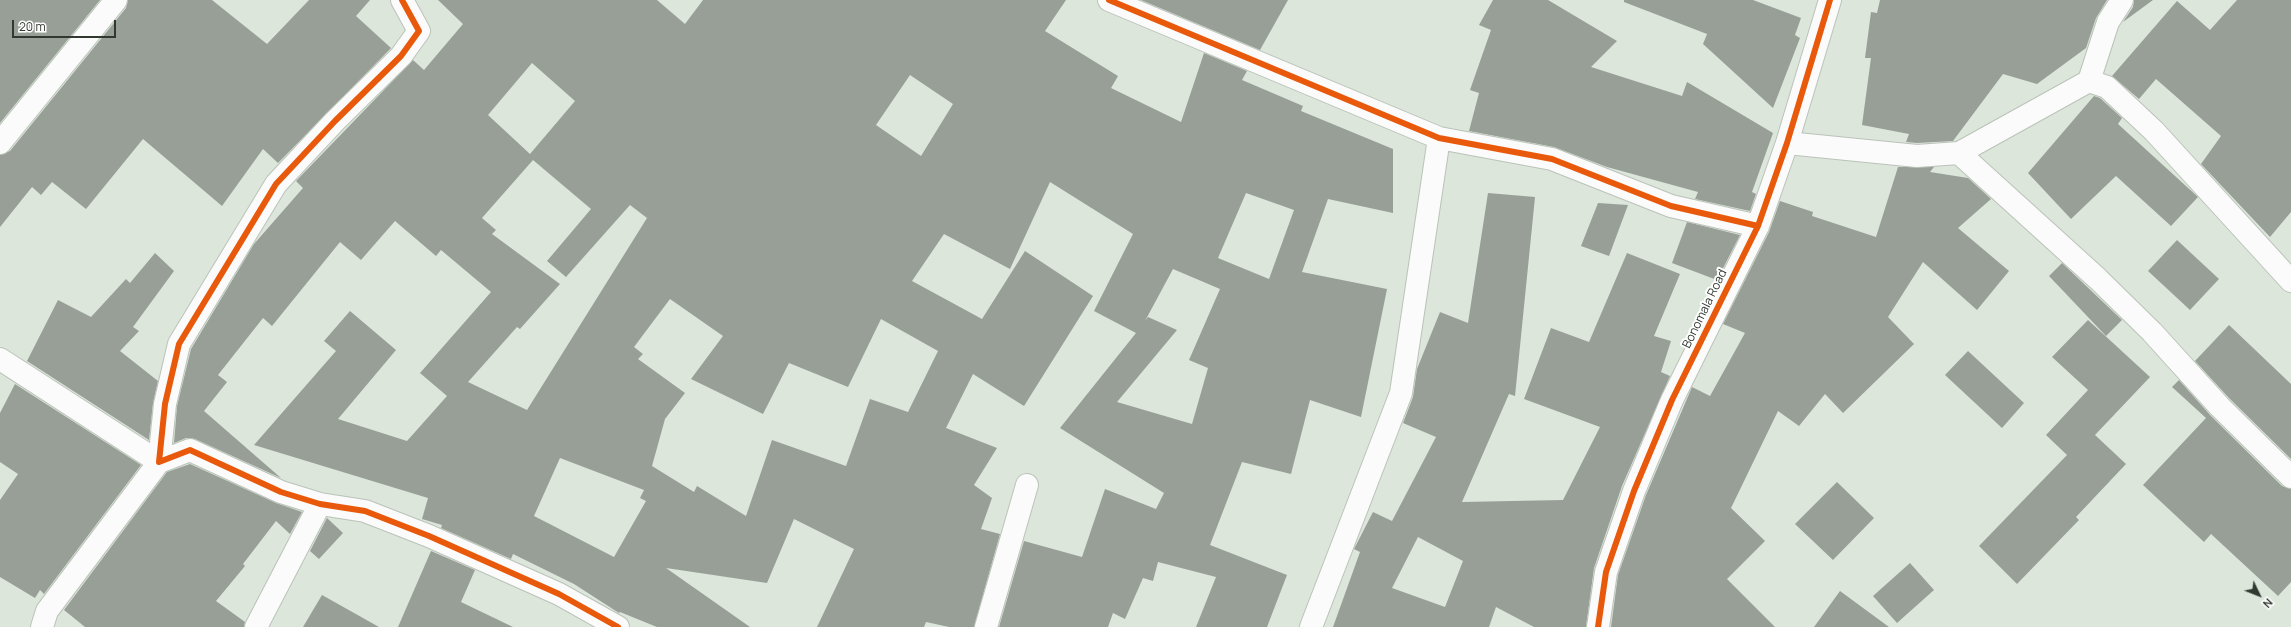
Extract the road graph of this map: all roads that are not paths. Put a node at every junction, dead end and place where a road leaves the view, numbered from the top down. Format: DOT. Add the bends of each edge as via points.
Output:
graph roads {
  1 [pos="116,0"];
  2 [pos="402,0"];
  3 [pos="1109,0"];
  4 [pos="1830,0"];
  5 [pos="2122,0"];
  6 [pos="2089,81"];
  7 [pos="1439,138"];
  8 [pos="0,143"];
  9 [pos="1787,143"];
  10 [pos="1959,153"];
  11 [pos="1758,226"];
  12 [pos="2291,281"];
  13 [pos="0,359"];
  14 [pos="159,462"];
  15 [pos="2291,477"];
  16 [pos="1027,485"];
  17 [pos="320,504"];
  18 [pos="42,627"];
  19 [pos="256,627"];
  20 [pos="618,627"];
  21 [pos="986,627"];
  22 [pos="1311,627"];
  23 [pos="1598,627"];
  1 -- 8 [label="street"];
  2 -- 14 [label="street" via="419,31 401,56 276,184 179,344 165,404"];
  3 -- 7 [label="street"];
  4 -- 9 [label="street, Bonomala Road"];
  5 -- 6 [label="street" via="2108,22"];
  6 -- 10 [label="street"];
  6 -- 12 [label="street" via="2107,87 2154,131"];
  7 -- 11 [label="street" via="1552,159 1671,206"];
  7 -- 22 [label="street" via="1401,393"];
  9 -- 10 [label="street" via="1917,156"];
  9 -- 11 [label="street, Bonomala Road"];
  10 -- 15 [label="street" via="2098,279"];
  11 -- 23 [label="street, Bonomala Road" via="1672,400 1634,491 1606,572"];
  13 -- 14 [label="street"];
  14 -- 17 [label="street" via="190,450 281,492"];
  14 -- 18 [label="street" via="47,611"];
  16 -- 21 [label="street"];
  17 -- 19 [label="street"];
  17 -- 20 [label="street" via="365,511 429,536 559,594"];
}
